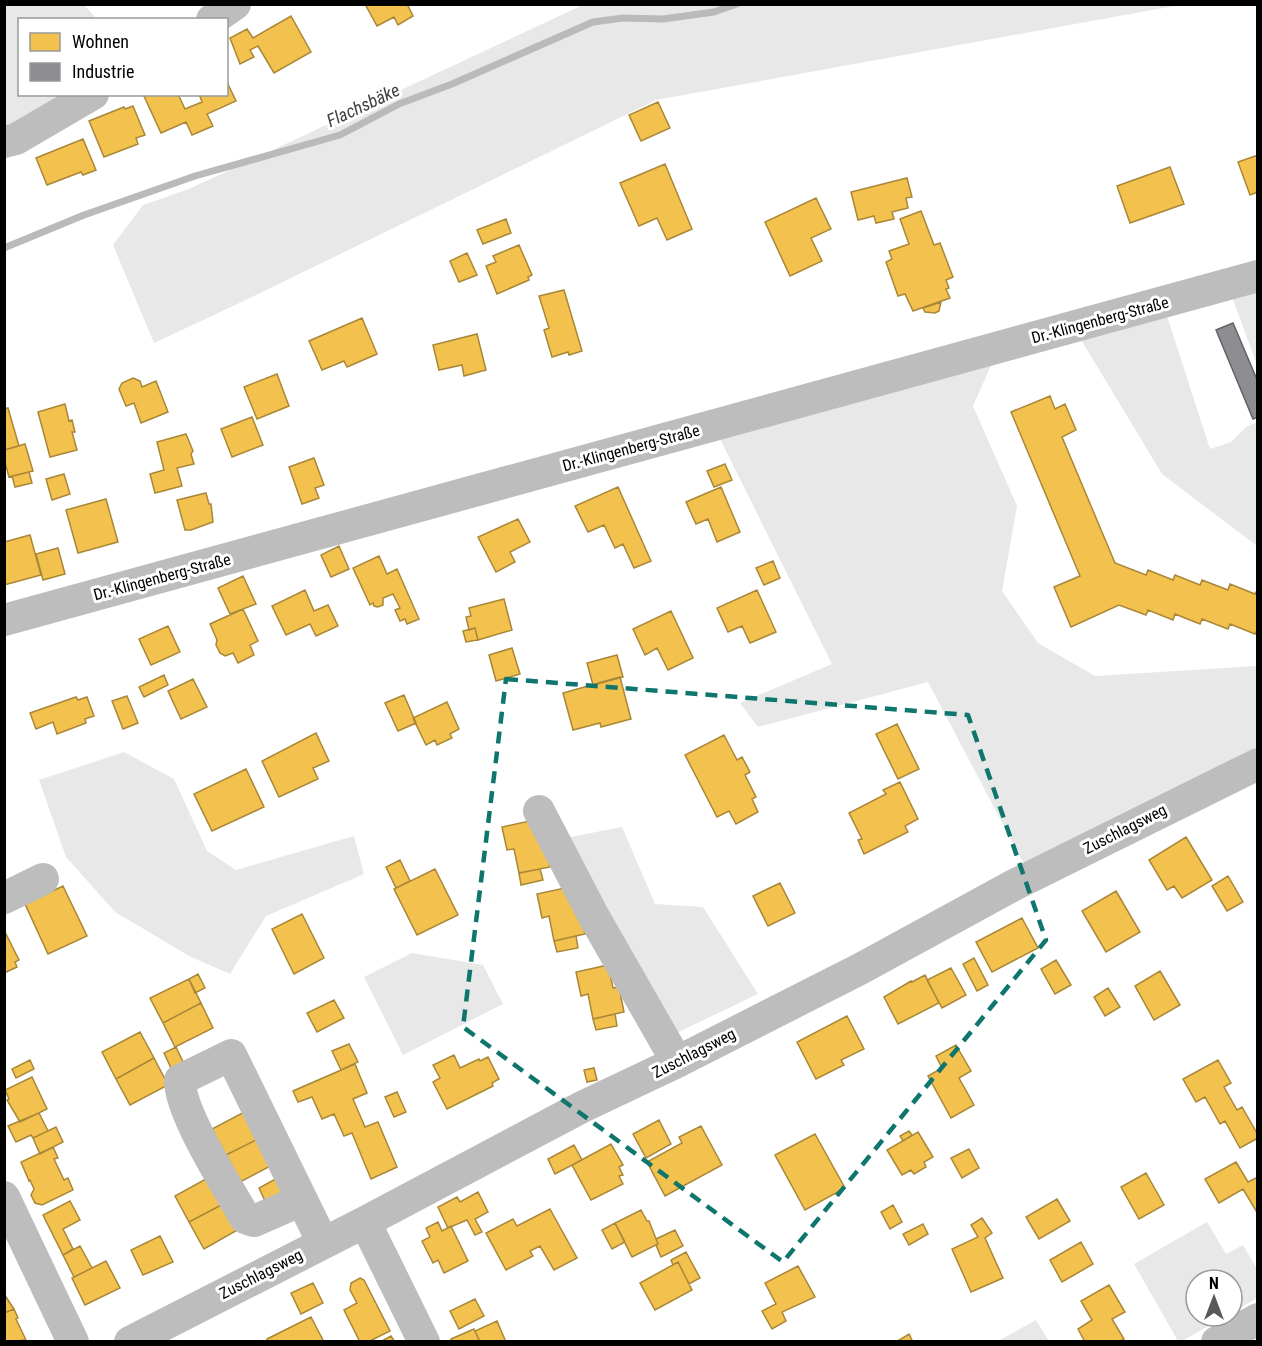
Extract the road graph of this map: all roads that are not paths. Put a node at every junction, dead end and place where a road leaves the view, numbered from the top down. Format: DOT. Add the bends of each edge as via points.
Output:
graph roads {
  1 [pos="235,4"];
  2 [pos="215,18"];
  3 [pos="90,96"];
  4 [pos="4,142"];
  5 [pos="1257,276"];
  6 [pos="4,620"];
  7 [pos="1257,764"];
  8 [pos="539,811"];
  9 [pos="43,879"];
  10 [pos="4,898"];
  11 [pos="677,1062"];
  12 [pos="4,1197"];
  13 [pos="302,1200"];
  14 [pos="365,1222"];
  15 [pos="323,1243"];
  16 [pos="1257,1319"];
  17 [pos="148,1337"];
  18 [pos="73,1341"];
  19 [pos="424,1341"];
  20 [pos="1217,1341"];
  1 -- 2 [label="street"];
  3 -- 4 [label="street" via="16,139"];
  5 -- 6 [label="street, Dr.-Klingenberg-Straße"];
  7 -- 11 [label="street, Zuschlagsweg" via="1014,885"];
  8 -- 11 [label="street"];
  9 -- 10 [label="street"];
  11 -- 14 [label="street, Zuschlagsweg" via="582,1107"];
  12 -- 18 [label="street"];
  13 -- 13 [label="street" via="231,1055 180,1080 180,1091 196,1130 245,1218 254,1221"];
  13 -- 15 [label="street"];
  14 -- 15 [label="street, Zuschlagsweg"];
  14 -- 19 [label="street"];
  15 -- 17 [label="street, Zuschlagsweg"];
  16 -- 20 [label="street"];
}
